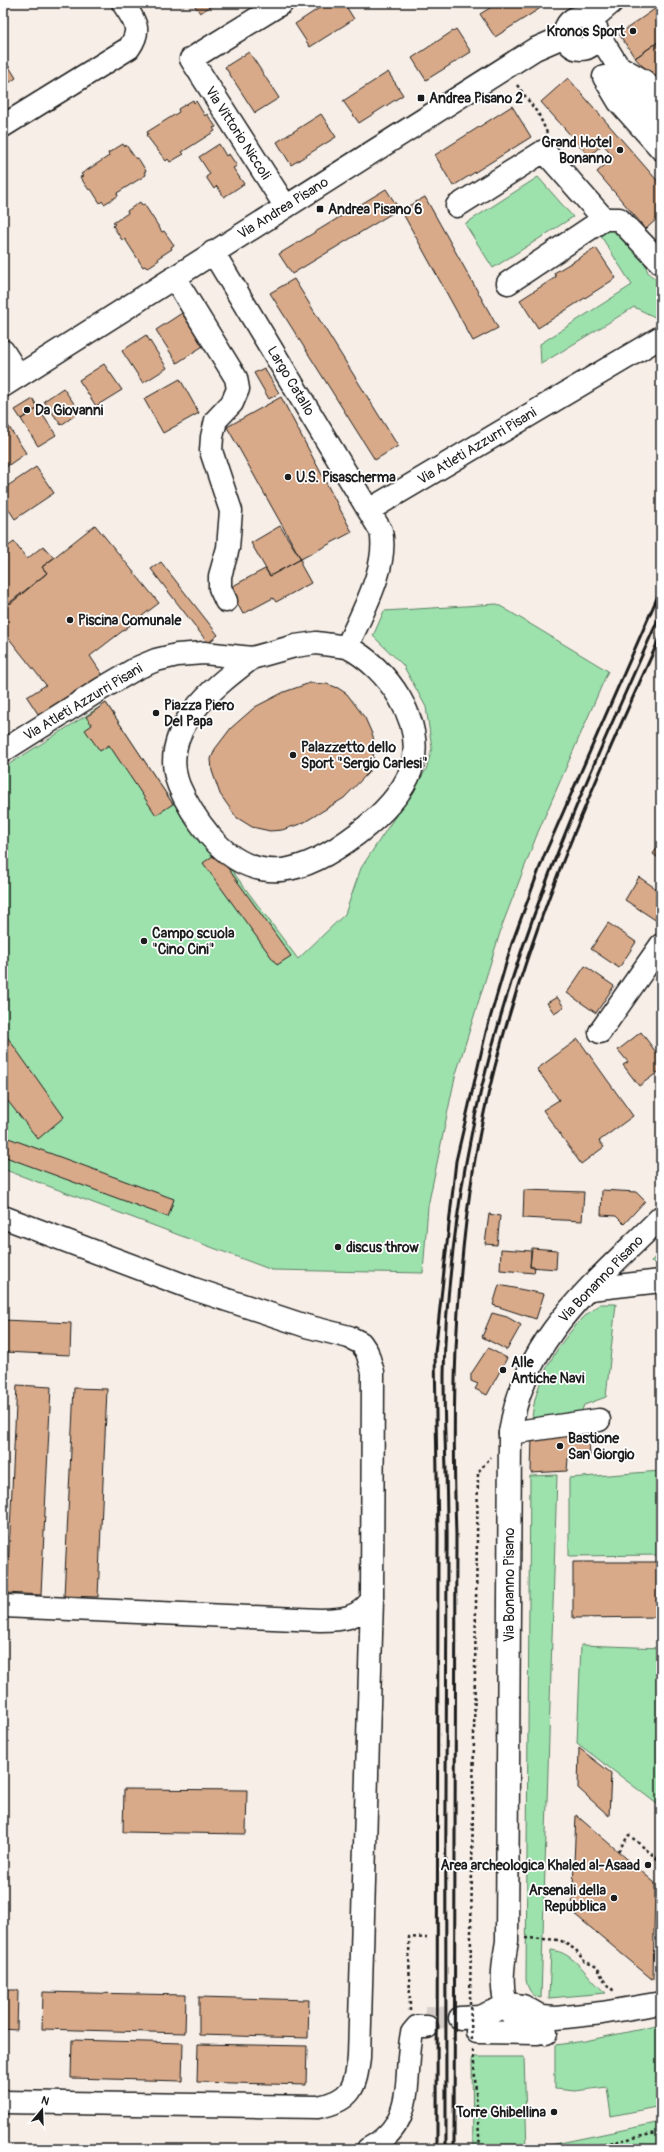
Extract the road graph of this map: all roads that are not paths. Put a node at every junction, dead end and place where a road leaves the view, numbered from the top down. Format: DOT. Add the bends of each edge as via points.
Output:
graph roads {
  1 [pos="123,3"];
  2 [pos="282,3"];
  3 [pos="611,3"];
  4 [pos="579,27"];
  5 [pos="611,71"];
  6 [pos="661,99"];
  7 [pos="3,126"];
  8 [pos="661,128"];
  9 [pos="661,149"];
  10 [pos="457,206"];
  11 [pos="286,207"];
  12 [pos="604,219"];
  13 [pos="213,252"];
  14 [pos="661,263"];
  15 [pos="174,277"];
  16 [pos="508,283"];
  17 [pos="661,337"];
  18 [pos="3,351"];
  19 [pos="11,381"];
  20 [pos="369,510"];
  21 [pos="226,601"];
  22 [pos="347,647"];
  23 [pos="252,658"];
  24 [pos="3,751"];
  25 [pos="661,945"];
  26 [pos="600,1032"];
  27 [pos="3,1217"];
  28 [pos="661,1218"];
  29 [pos="661,1281"];
  30 [pos="590,1289"];
  31 [pos="599,1420"];
  32 [pos="510,1434"];
  33 [pos="372,1599"];
  34 [pos="3,1606"];
  35 [pos="661,2003"];
  36 [pos="661,2014"];
  37 [pos="514,2016"];
  38 [pos="422,2025"];
  39 [pos="3,2102"];
  40 [pos="368,2149"];
  1 -- 7 [label="street" via="137,26 136,38 129,48"];
  2 -- 11 [label="street, Via Vittorio Niccoli" via="191,59"];
  3 -- 4 [label="street, Via Andrea Pisano"];
  4 -- 5 [label="street" via="585,58"];
  4 -- 11 [label="street, Via Andrea Pisano" via="535,49"];
  5 -- 6 [label="street" via="644,81"];
  5 -- 8 [label="street"];
  5 -- 9 [label="street" via="619,102"];
  10 -- 12 [label="street" via="544,151"];
  11 -- 13 [label="street, Via Andrea Pisano"];
  12 -- 14 [label="street" via="619,219"];
  12 -- 16 [label="street"];
  13 -- 15 [label="street, Via Andrea Pisano"];
  13 -- 20 [label="street, Largo Catallo"];
  15 -- 19 [label="street, Via Andrea Pisano"];
  15 -- 21 [label="street" via="238,384 232,403 216,420 211,451 231,511 228,548 220,576 220,588"];
  17 -- 20 [label="street, Via Atleti Azzurri Pisani"];
  18 -- 19 [label="street"];
  20 -- 22 [label="street" via="384,542 382,561"];
  22 -- 23 [label="street, Via Atleti Azzurri Pisani" via="331,643 302,644"];
  22 -- 23 [label="street" via="376,668 403,706 414,737 411,770 396,796 370,824 332,852 281,870 270,871 244,864 217,843 187,803 177,781 175,767 178,743 195,708 212,690"];
  23 -- 24 [label="street, Via Atleti Azzurri Pisani" via="204,653 177,655 152,661 100,689"];
  25 -- 26 [label="street"];
  27 -- 33 [label="street" via="194,1288 306,1326 349,1336 361,1343 373,1372"];
  28 -- 30 [label="street, Via Bonanno Pisano"];
  29 -- 30 [label="street"];
  30 -- 32 [label="street, Via Bonanno Pisano" via="561,1319 535,1357 516,1403"];
  31 -- 32 [label="street"];
  32 -- 37 [label="street, Via Bonanno Pisano" via="513,1939 516,1993"];
  33 -- 34 [label="street" via="362,1612 342,1620"];
  33 -- 39 [label="street" via="359,2057 357,2079 353,2087 338,2100 318,2107"];
  35 -- 37 [label="street" via="556,2018 535,2014"];
  36 -- 37 [label="street" via="578,2031 546,2033"];
  37 -- 37 [label="street" via="468,2025 479,2017"];
  38 -- 40 [label="street" via="405,2106 388,2134"];
}
